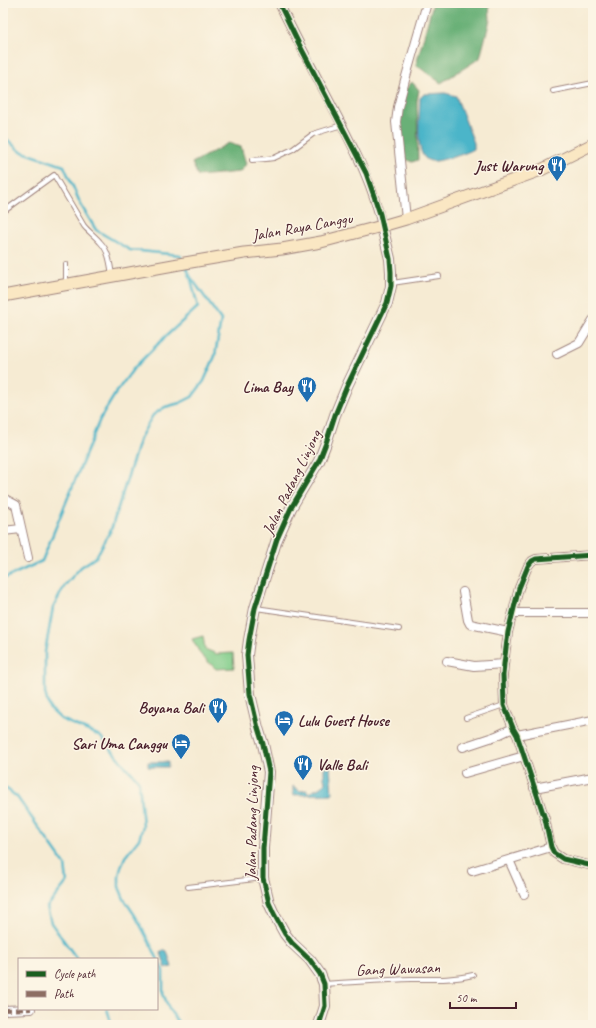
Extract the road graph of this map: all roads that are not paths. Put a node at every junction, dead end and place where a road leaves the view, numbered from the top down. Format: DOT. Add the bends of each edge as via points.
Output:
graph roads {
  1 [pos="279,3"];
  2 [pos="427,3"];
  3 [pos="593,83"];
  4 [pos="553,91"];
  5 [pos="342,125"];
  6 [pos="593,144"];
  7 [pos="252,160"];
  8 [pos="3,212"];
  9 [pos="406,219"];
  10 [pos="382,226"];
  11 [pos="66,264"];
  12 [pos="112,276"];
  13 [pos="439,276"];
  14 [pos="391,283"];
  15 [pos="66,284"];
  16 [pos="3,296"];
  17 [pos="593,320"];
  18 [pos="557,354"];
  19 [pos="3,498"];
  20 [pos="21,529"];
  21 [pos="3,531"];
  22 [pos="593,555"];
  23 [pos="28,558"];
  24 [pos="463,592"];
  25 [pos="255,608"];
  26 [pos="513,613"];
  27 [pos="593,613"];
  28 [pos="399,629"];
  29 [pos="508,632"];
  30 [pos="447,661"];
  31 [pos="504,664"];
  32 [pos="504,705"];
  33 [pos="466,718"];
  34 [pos="593,720"];
  35 [pos="515,731"];
  36 [pos="463,747"];
  37 [pos="524,756"];
  38 [pos="465,773"];
  39 [pos="593,777"];
  40 [pos="534,788"];
  41 [pos="551,847"];
  42 [pos="509,860"];
  43 [pos="593,866"];
  44 [pos="472,871"];
  45 [pos="263,878"];
  46 [pos="188,887"];
  47 [pos="524,894"];
  48 [pos="473,975"];
  49 [pos="324,984"];
  50 [pos="18,1009"];
  51 [pos="3,1010"];
  52 [pos="319,1025"];
  1 -- 5 [label="street"];
  2 -- 9 [label="street" via="396,122"];
  3 -- 4 [label="lane"];
  5 -- 7 [label="lane" via="314,134 293,149 274,158"];
  5 -- 10 [label="street" via="366,173"];
  6 -- 9 [label="main road, Jalan Raya Canggu" via="542,170"];
  8 -- 12 [label="lane" via="54,175 84,226 106,250"];
  9 -- 10 [label="main road, Jalan Raya Canggu"];
  10 -- 12 [label="main road, Jalan Raya Canggu" via="321,242"];
  10 -- 14 [label="street, Jalan Padang Linjong" via="390,259"];
  11 -- 15 [label="lane"];
  12 -- 15 [label="main road, Jalan Raya Canggu"];
  13 -- 14 [label="lane"];
  14 -- 25 [label="street, Jalan Padang Linjong" via="387,303 347,386 319,461 291,508 274,546"];
  15 -- 16 [label="main road, Jalan Raya Canggu"];
  17 -- 18 [label="street" via="579,343"];
  19 -- 20 [label="street" via="16,505"];
  20 -- 21 [label="street"];
  20 -- 23 [label="street"];
  22 -- 26 [label="street" via="532,561 525,571"];
  24 -- 29 [label="street" via="470,624"];
  25 -- 28 [label="lane"];
  25 -- 45 [label="street, Jalan Padang Linjong" via="247,656 250,694 269,772"];
  26 -- 27 [label="street"];
  26 -- 29 [label="street"];
  29 -- 31 [label="street"];
  30 -- 31 [label="street" via="474,666"];
  31 -- 32 [label="street"];
  32 -- 33 [label="lane"];
  32 -- 35 [label="street"];
  34 -- 35 [label="street"];
  35 -- 36 [label="street"];
  35 -- 37 [label="street"];
  37 -- 38 [label="street"];
  37 -- 40 [label="street"];
  39 -- 40 [label="street"];
  40 -- 41 [label="street"];
  41 -- 42 [label="street"];
  41 -- 43 [label="street" via="554,853 563,859"];
  42 -- 44 [label="street"];
  42 -- 47 [label="street"];
  45 -- 46 [label="lane"];
  45 -- 49 [label="street, Jalan Padang Linjong" via="269,903 279,924 292,943 316,966"];
  48 -- 49 [label="lane, Gang Wawasan"];
  49 -- 52 [label="street, Jalan Padang Linjong" via="325,1006"];
  50 -- 51 [label="street"];
}
